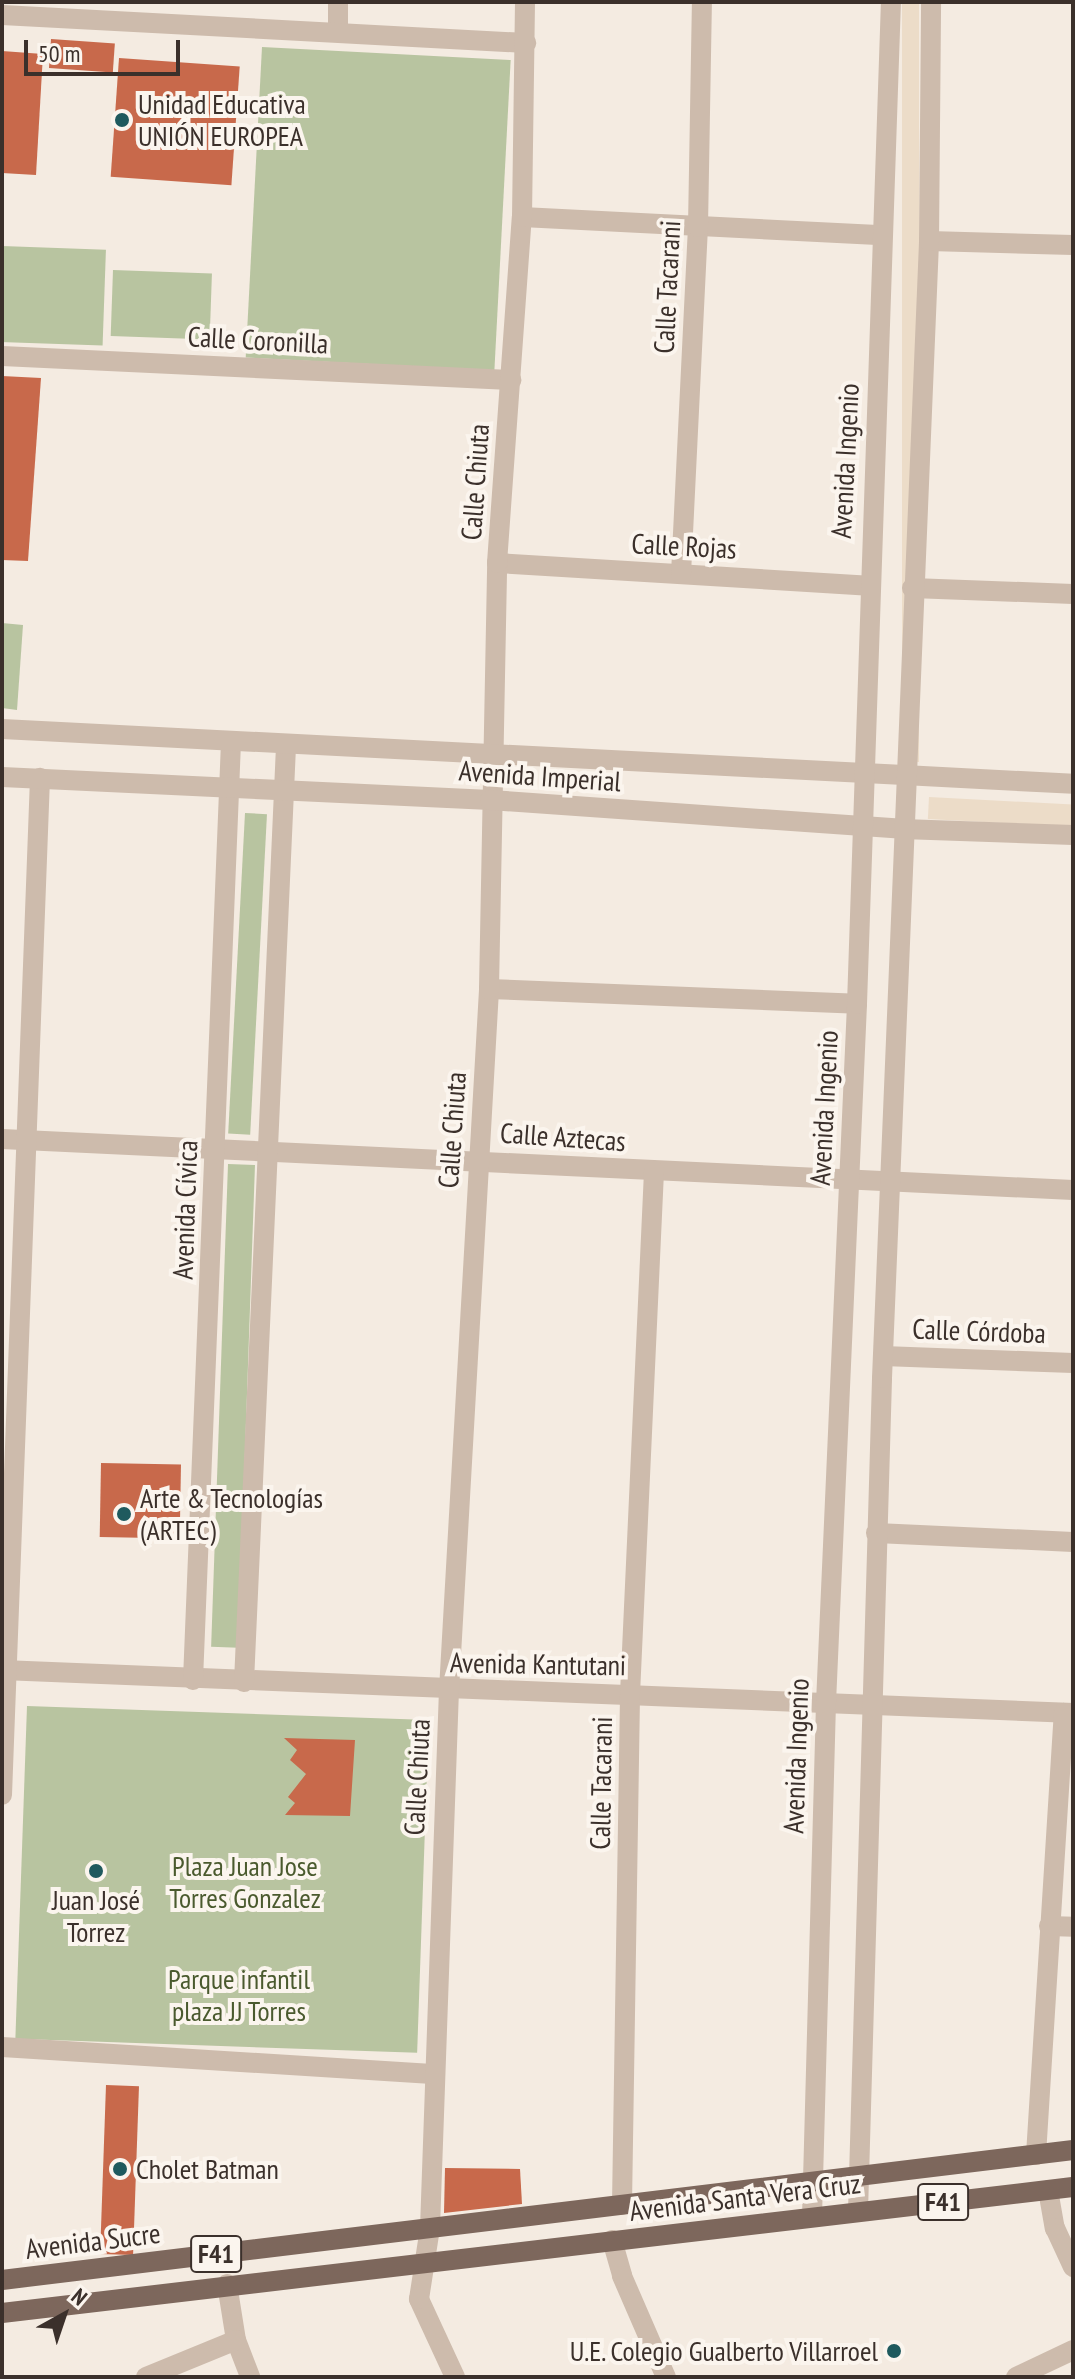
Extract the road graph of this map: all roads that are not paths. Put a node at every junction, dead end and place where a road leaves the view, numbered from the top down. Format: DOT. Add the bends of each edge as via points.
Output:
graph roads {
  1 [pos="338,2"];
  2 [pos="525,2"];
  3 [pos="702,2"];
  4 [pos="891,2"];
  5 [pos="931,2"];
  6 [pos="2,15"];
  7 [pos="338,29"];
  8 [pos="526,43"];
  9 [pos="522,217"];
  10 [pos="698,227"];
  11 [pos="883,235"];
  12 [pos="929,241"];
  13 [pos="1073,245"];
  14 [pos="2,356"];
  15 [pos="511,380"];
  16 [pos="497,563"];
  17 [pos="681,574"];
  18 [pos="868,586"];
  19 [pos="912,588"];
  20 [pos="1073,594"];
  21 [pos="2,729"];
  22 [pos="231,742"];
  23 [pos="286,746"];
  24 [pos="491,753"];
  25 [pos="904,775"];
  26 [pos="2,777"];
  27 [pos="864,777"];
  28 [pos="40,778"];
  29 [pos="1073,784"];
  30 [pos="230,787"];
  31 [pos="284,790"];
  32 [pos="490,800"];
  33 [pos="862,828"];
  34 [pos="902,829"];
  35 [pos="1073,835"];
  36 [pos="489,989"];
  37 [pos="857,1004"];
  38 [pos="2,1139"];
  39 [pos="28,1140"];
  40 [pos="215,1150"];
  41 [pos="268,1150"];
  42 [pos="478,1160"];
  43 [pos="654,1171"];
  44 [pos="847,1182"];
  45 [pos="889,1183"];
  46 [pos="1073,1190"];
  47 [pos="883,1356"];
  48 [pos="1073,1363"];
  49 [pos="876,1533"];
  50 [pos="1073,1542"];
  51 [pos="4,1670"];
  52 [pos="193,1680"];
  53 [pos="244,1682"];
  54 [pos="449,1690"];
  55 [pos="630,1694"];
  56 [pos="826,1703"];
  57 [pos="870,1703"];
  58 [pos="1069,1713"];
  59 [pos="2,1795"];
  60 [pos="1049,1926"];
  61 [pos="1073,1927"];
  62 [pos="2,2047"];
  63 [pos="432,2074"];
  64 [pos="1073,2150"];
  65 [pos="1036,2155"];
  66 [pos="857,2176"];
  67 [pos="810,2182"];
  68 [pos="1073,2187"];
  69 [pos="1048,2190"];
  70 [pos="622,2205"];
  71 [pos="858,2212"];
  72 [pos="812,2217"];
  73 [pos="430,2228"];
  74 [pos="612,2240"];
  75 [pos="424,2260"];
  76 [pos="1073,2267"];
  77 [pos="2,2280"];
  78 [pos="227,2284"];
  79 [pos="2,2313"];
  80 [pos="236,2340"];
  81 [pos="1073,2350"];
  82 [pos="146,2377"];
  83 [pos="250,2377"];
  84 [pos="455,2377"];
  85 [pos="666,2377"];
  86 [pos="1016,2377"];
  1 -- 7 [label="street"];
  2 -- 8 [label="street, Calle Chiuta"];
  3 -- 10 [label="street, Calle Tacarani"];
  4 -- 11 [label="street, Avenida Ingenio"];
  5 -- 12 [label="street"];
  6 -- 7 [label="street"];
  7 -- 8 [label="street"];
  8 -- 9 [label="street, Calle Chiuta"];
  9 -- 10 [label="street"];
  9 -- 15 [label="street, Calle Chiuta"];
  10 -- 11 [label="street"];
  10 -- 17 [label="street, Calle Tacarani"];
  11 -- 18 [label="street, Avenida Ingenio"];
  12 -- 13 [label="street"];
  12 -- 19 [label="street"];
  14 -- 15 [label="street, Calle Coronilla"];
  15 -- 16 [label="street, Calle Chiuta"];
  16 -- 17 [label="street, Calle Rojas"];
  16 -- 24 [label="street, Calle Chiuta"];
  17 -- 18 [label="street, Calle Rojas"];
  18 -- 27 [label="street, Avenida Ingenio"];
  19 -- 20 [label="street"];
  19 -- 25 [label="street"];
  21 -- 22 [label="street, Avenida Imperial"];
  22 -- 23 [label="street, Avenida Imperial"];
  22 -- 30 [label="street, Avenida Cívica"];
  23 -- 24 [label="street, Avenida Imperial"];
  23 -- 31 [label="street"];
  24 -- 27 [label="street, Avenida Imperial"];
  24 -- 32 [label="street, Calle Chiuta"];
  25 -- 27 [label="street, Avenida Imperial"];
  25 -- 29 [label="street, Avenida Imperial"];
  25 -- 34 [label="street"];
  26 -- 28 [label="street, Avenida Imperial"];
  27 -- 33 [label="street, Avenida Ingenio"];
  28 -- 30 [label="street, Avenida Imperial"];
  28 -- 39 [label="street"];
  30 -- 31 [label="street, Avenida Imperial"];
  30 -- 40 [label="street, Avenida Cívica"];
  31 -- 32 [label="street, Avenida Imperial"];
  31 -- 41 [label="street"];
  32 -- 33 [label="street, Avenida Imperial"];
  32 -- 36 [label="street, Calle Chiuta"];
  33 -- 34 [label="street, Avenida Imperial"];
  33 -- 37 [label="street, Avenida Ingenio"];
  34 -- 35 [label="street, Avenida Imperial"];
  34 -- 45 [label="street"];
  36 -- 37 [label="street"];
  36 -- 42 [label="street, Calle Chiuta"];
  37 -- 44 [label="street, Avenida Ingenio"];
  38 -- 39 [label="street, Calle Aztecas"];
  39 -- 40 [label="street, Calle Aztecas"];
  39 -- 51 [label="street"];
  40 -- 41 [label="street, Calle Aztecas"];
  40 -- 52 [label="street, Avenida Cívica"];
  41 -- 42 [label="street, Calle Aztecas"];
  41 -- 53 [label="street"];
  42 -- 43 [label="street, Calle Aztecas"];
  42 -- 54 [label="street, Calle Chiuta"];
  43 -- 44 [label="street, Calle Aztecas"];
  43 -- 55 [label="street, Calle Tacarani"];
  44 -- 45 [label="street, Calle Aztecas"];
  44 -- 56 [label="street, Avenida Ingenio"];
  45 -- 46 [label="street, Calle Aztecas"];
  45 -- 47 [label="street"];
  47 -- 48 [label="street, Calle Córdoba"];
  47 -- 49 [label="street"];
  49 -- 50 [label="street"];
  49 -- 57 [label="street"];
  51 -- 52 [label="street, Avenida Kantutani"];
  51 -- 59 [label="street"];
  52 -- 53 [label="street, Avenida Kantutani"];
  53 -- 54 [label="street, Avenida Kantutani"];
  54 -- 55 [label="street, Avenida Kantutani"];
  54 -- 63 [label="street, Calle Chiuta"];
  55 -- 56 [label="street, Avenida Kantutani"];
  55 -- 70 [label="street, Calle Tacarani"];
  56 -- 57 [label="street, Avenida Kantutani"];
  56 -- 67 [label="street, Avenida Ingenio"];
  57 -- 58 [label="street, Avenida Kantutani"];
  57 -- 66 [label="street"];
  58 -- 60 [label="street"];
  60 -- 61 [label="street"];
  60 -- 65 [label="street"];
  62 -- 63 [label="street"];
  63 -- 73 [label="street, Calle Chiuta"];
  64 -- 65 [label="main road, Avenida Santa Vera Cruz / F41"];
  65 -- 66 [label="main road, Avenida Santa Vera Cruz / F41"];
  66 -- 67 [label="main road, Avenida Santa Vera Cruz / F41"];
  66 -- 71 [label="street"];
  67 -- 70 [label="main road, Avenida Santa Vera Cruz / F41"];
  67 -- 72 [label="street, Avenida Ingenio"];
  68 -- 69 [label="main road, Avenida Santa Vera Cruz / F41"];
  69 -- 71 [label="main road, Avenida Santa Vera Cruz / F41"];
  69 -- 76 [label="street" via="1055,2228"];
  70 -- 73 [label="main road, Avenida Santa Vera Cruz / F41"];
  71 -- 72 [label="main road, Avenida Santa Vera Cruz / F41"];
  72 -- 74 [label="main road, Avenida Santa Vera Cruz / F41"];
  73 -- 75 [label="street, Calle Chiuta"];
  73 -- 77 [label="main road, Avenida Sucre / F41"];
  74 -- 75 [label="main road, Avenida Santa Vera Cruz / F41"];
  74 -- 85 [label="street"];
  75 -- 78 [label="main road, F41"];
  75 -- 84 [label="street, Calle Chiuta" via="419,2299"];
  78 -- 79 [label="main road, F41"];
  78 -- 80 [label="street"];
  80 -- 82 [label="street"];
  80 -- 83 [label="street"];
  81 -- 86 [label="street"];
}
